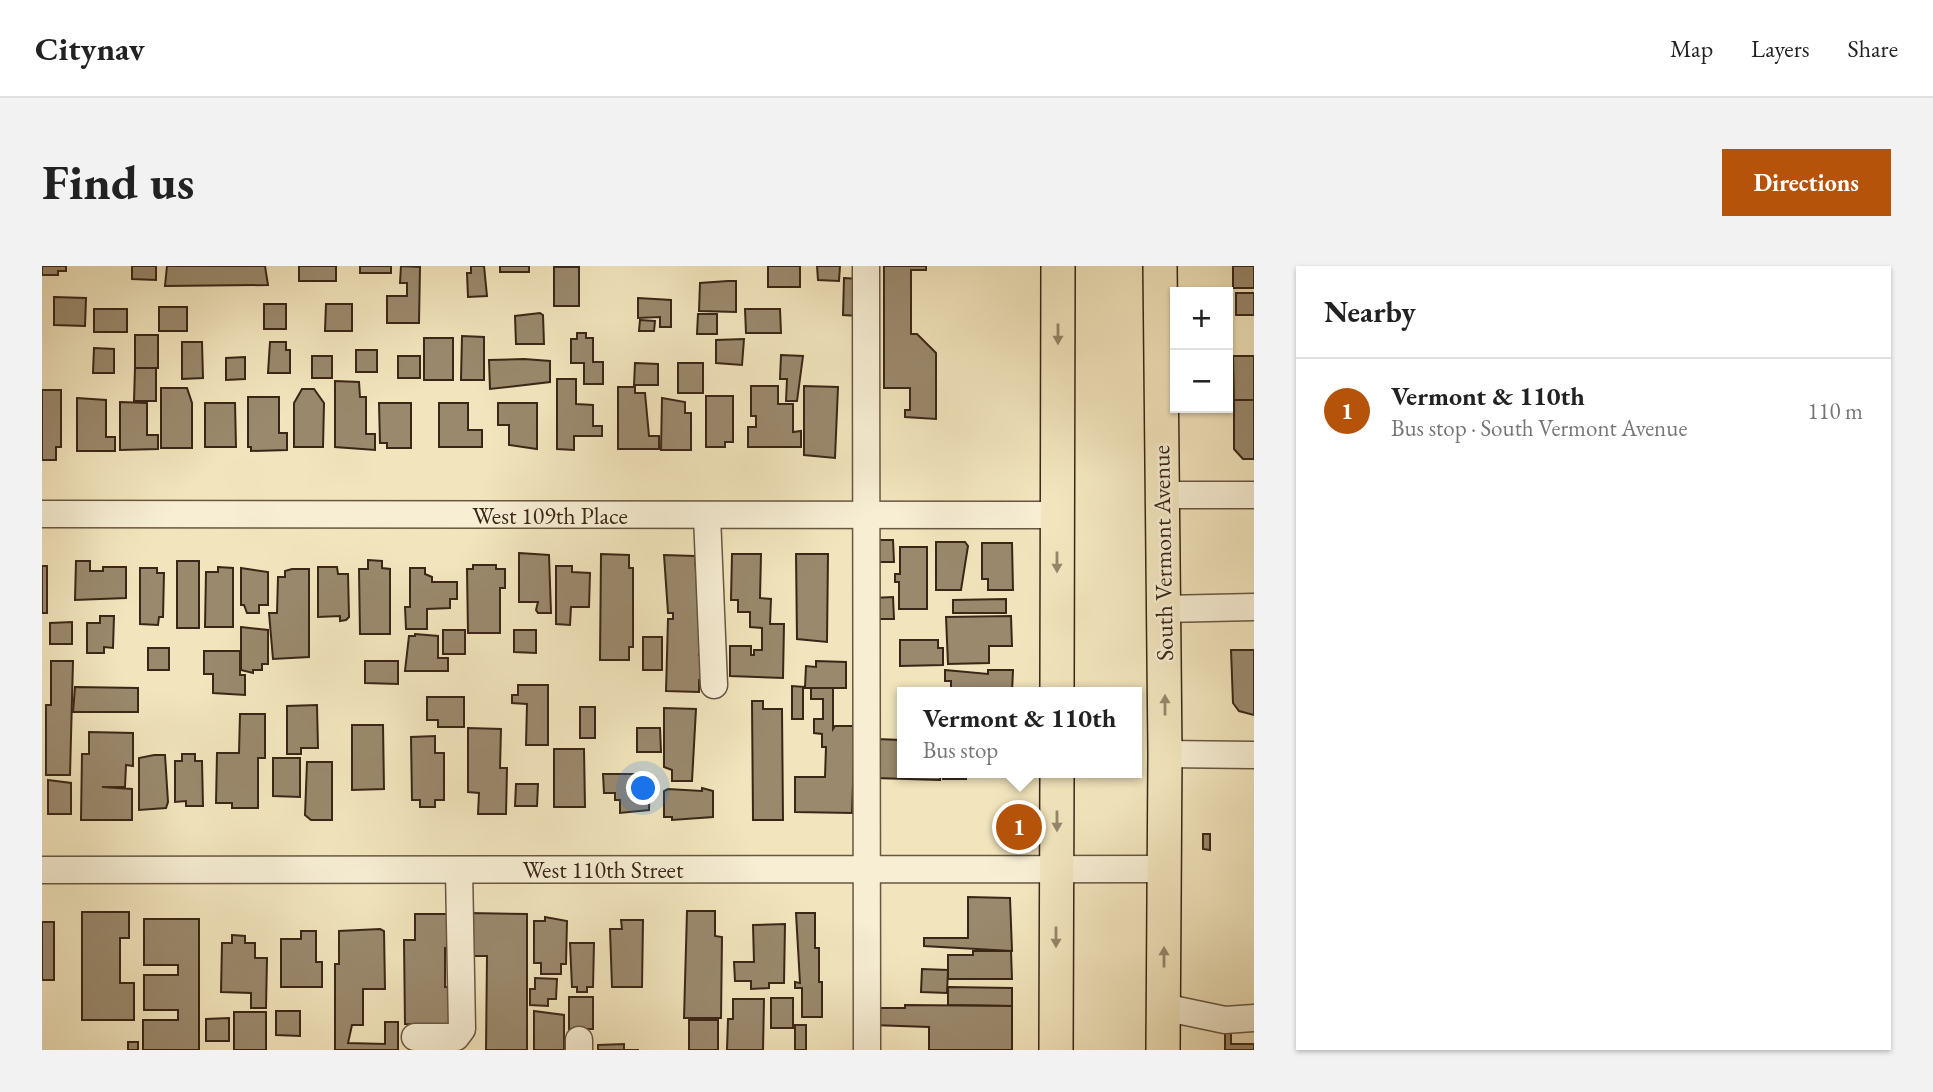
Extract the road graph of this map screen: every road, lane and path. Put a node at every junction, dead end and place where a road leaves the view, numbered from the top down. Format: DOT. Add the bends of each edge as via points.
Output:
graph roads {
  1 [pos="866,266"];
  2 [pos="1058,266"];
  3 [pos="1160,266"];
  4 [pos="1163,495"];
  5 [pos="1254,495"];
  6 [pos="42,514"];
  7 [pos="1057,515"];
  8 [pos="707,516"];
  9 [pos="867,516"];
  10 [pos="1254,607"];
  11 [pos="1164,609"];
  12 [pos="714,685"];
  13 [pos="1057,687"];
  14 [pos="1165,754"];
  15 [pos="1254,755"];
  16 [pos="1057,778"];
  17 [pos="865,869"];
  18 [pos="1057,869"];
  19 [pos="1164,869"];
  20 [pos="42,870"];
  21 [pos="459,870"];
  22 [pos="1163,1007"];
  23 [pos="1254,1018"];
  24 [pos="415,1037"];
  25 [pos="867,1050"];
  26 [pos="1056,1050"];
  27 [pos="1163,1050"];
  1 -- 9 [label="street"];
  2 -- 7 [label="main road, one-way"];
  3 -- 4 [label="main road, South Vermont Avenue"];
  4 -- 5 [label="street"];
  4 -- 11 [label="main road, South Vermont Avenue"];
  6 -- 8 [label="street, West 109th Place"];
  7 -- 9 [label="street, West 109th Place"];
  7 -- 13 [label="main road, one-way"];
  8 -- 9 [label="street, West 109th Place"];
  8 -- 12 [label="street"];
  9 -- 17 [label="street"];
  10 -- 11 [label="street"];
  14 -- 11 [label="main road, South Vermont Avenue, one-way"];
  14 -- 15 [label="street"];
  14 -- 19 [label="main road, South Vermont Avenue"];
  16 -- 18 [label="main road, one-way"];
  17 -- 18 [label="street, West 110th Street"];
  17 -- 21 [label="street, West 110th Street"];
  17 -- 25 [label="street"];
  18 -- 19 [label="street, West 110th Street"];
  18 -- 26 [label="main road, one-way"];
  22 -- 19 [label="main road, South Vermont Avenue, one-way"];
  20 -- 21 [label="street, West 110th Street"];
  21 -- 24 [label="street" via="462,1029 456,1037"];
  22 -- 23 [label="street" via="1225,1020"];
  22 -- 27 [label="main road, South Vermont Avenue"];
}
